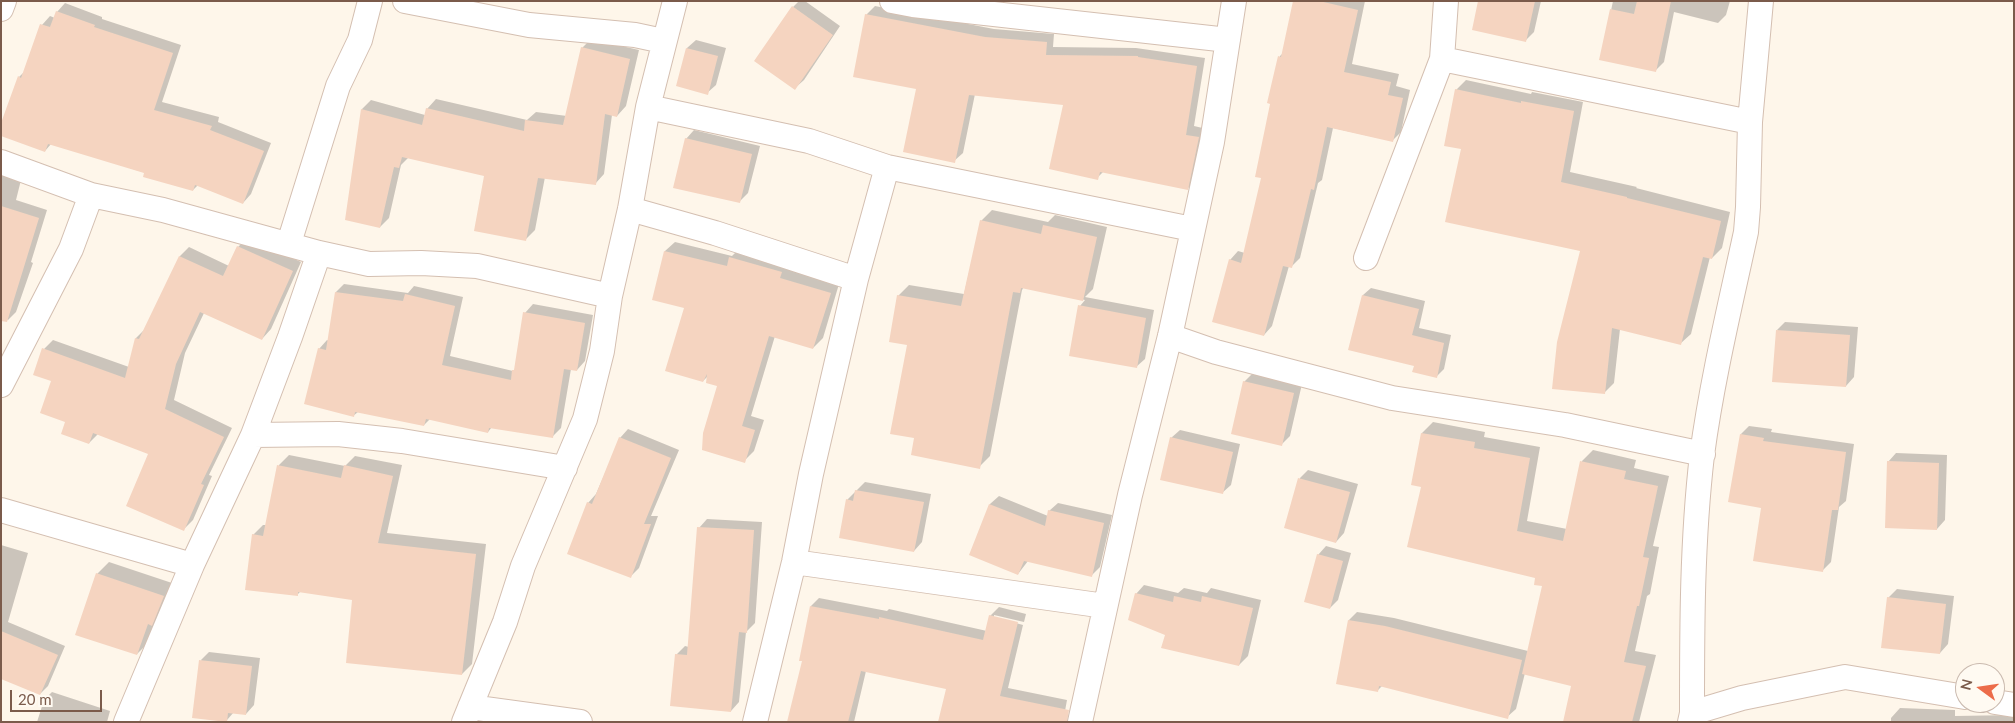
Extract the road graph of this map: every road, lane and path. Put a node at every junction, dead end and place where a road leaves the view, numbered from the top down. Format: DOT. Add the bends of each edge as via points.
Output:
graph roads {
  1 [pos="4,1"];
  2 [pos="370,1"];
  3 [pos="405,1"];
  4 [pos="675,1"];
  5 [pos="1234,1"];
  6 [pos="1446,1"];
  7 [pos="1761,1"];
  8 [pos="906,3"];
  9 [pos="1,9"];
  10 [pos="1228,40"];
  11 [pos="663,41"];
  12 [pos="1442,58"];
  13 [pos="648,107"];
  14 [pos="1750,122"];
  15 [pos="1,162"];
  16 [pos="887,167"];
  17 [pos="91,195"];
  18 [pos="630,209"];
  19 [pos="1192,229"];
  20 [pos="289,243"];
  21 [pos="319,253"];
  22 [pos="1366,258"];
  23 [pos="856,278"];
  24 [pos="610,296"];
  25 [pos="1170,336"];
  26 [pos="1,385"];
  27 [pos="253,435"];
  28 [pos="1703,454"];
  29 [pos="565,468"];
  30 [pos="1,510"];
  31 [pos="794,562"];
  32 [pos="192,565"];
  33 [pos="1105,606"];
  34 [pos="1955,695"];
  35 [pos="467,714"];
  36 [pos="1691,717"];
  37 [pos="126,722"];
  38 [pos="580,722"];
  39 [pos="755,722"];
  40 [pos="1080,722"];
  1 -- 9 [label="street"];
  2 -- 20 [label="street" via="360,40 338,86"];
  3 -- 11 [label="street" via="529,25 635,35"];
  4 -- 11 [label="street"];
  5 -- 10 [label="street"];
  6 -- 12 [label="street"];
  7 -- 14 [label="street"];
  8 -- 10 [label="street"];
  10 -- 19 [label="street" via="1212,142"];
  11 -- 13 [label="street"];
  12 -- 14 [label="street"];
  12 -- 22 [label="street"];
  13 -- 16 [label="street" via="809,141"];
  13 -- 18 [label="street"];
  14 -- 28 [label="street" via="1746,232"];
  15 -- 17 [label="street"];
  16 -- 19 [label="street"];
  16 -- 23 [label="street"];
  17 -- 20 [label="street"];
  17 -- 26 [label="street" via="71,250"];
  18 -- 23 [label="street"];
  18 -- 24 [label="street"];
  19 -- 25 [label="street"];
  20 -- 21 [label="street"];
  21 -- 24 [label="street" via="369,264 421,262 477,266"];
  21 -- 27 [label="street"];
  23 -- 31 [label="street" via="810,474"];
  24 -- 29 [label="street" via="602,351 585,419"];
  25 -- 28 [label="street" via="1216,352 1392,398 1565,424"];
  25 -- 33 [label="street"];
  27 -- 29 [label="street" via="338,434 402,441"];
  27 -- 32 [label="street"];
  28 -- 36 [label="street" via="1696,529"];
  29 -- 35 [label="street" via="523,566 505,622"];
  30 -- 32 [label="street"];
  31 -- 33 [label="street"];
  31 -- 39 [label="street"];
  32 -- 37 [label="street"];
  33 -- 40 [label="street"];
  34 -- 36 [label="street" via="1845,677 1742,698"];
  35 -- 38 [label="street"];
}
